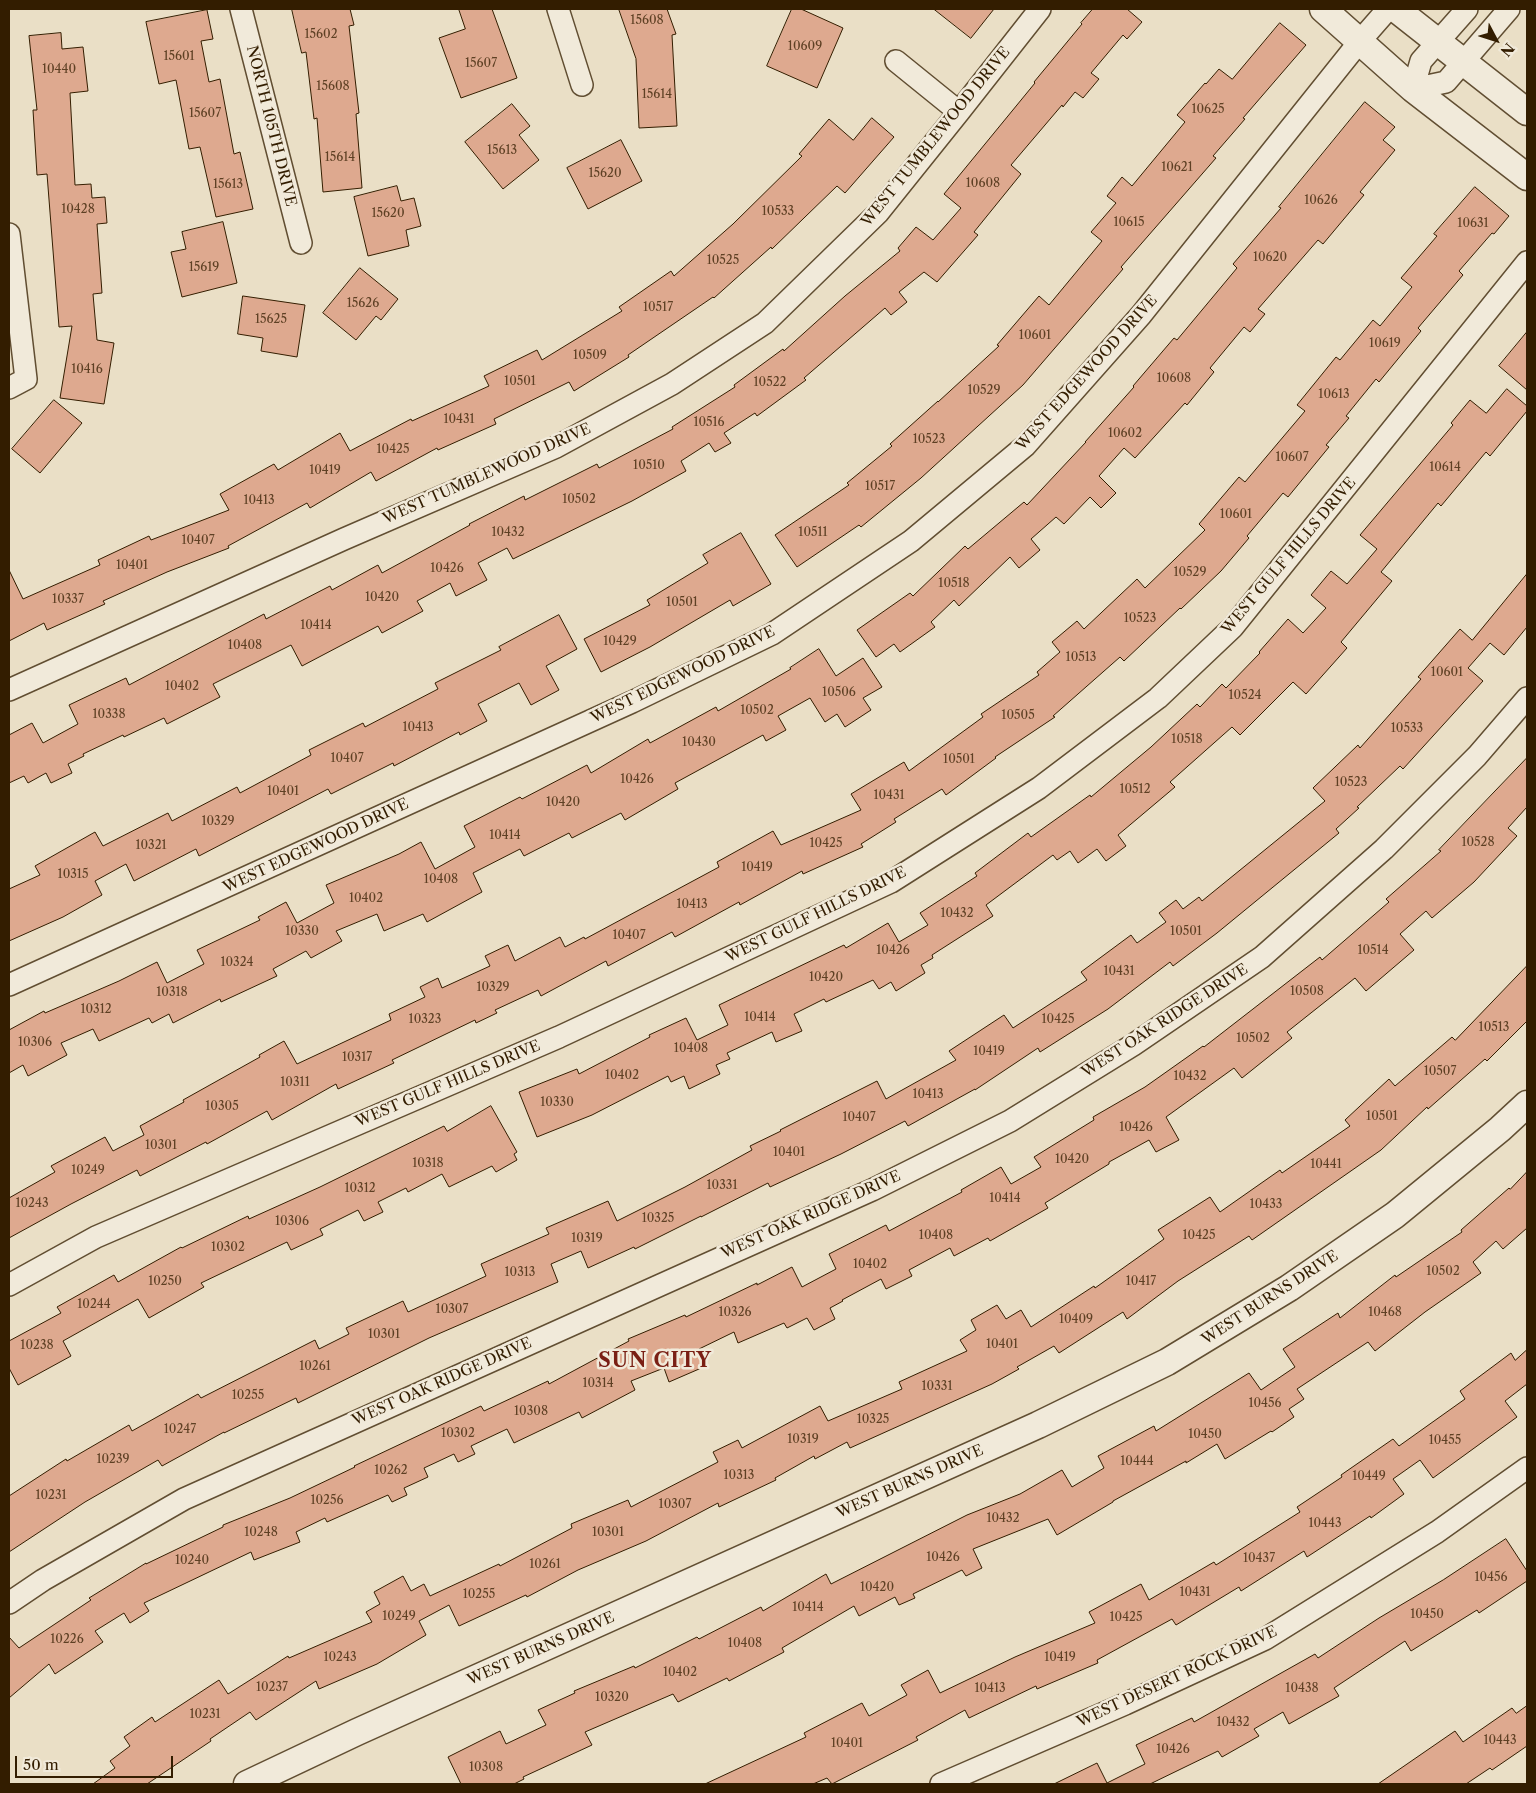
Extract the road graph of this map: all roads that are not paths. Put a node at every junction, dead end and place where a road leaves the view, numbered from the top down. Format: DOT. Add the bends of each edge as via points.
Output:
graph roads {
  1 [pos="241,9"];
  2 [pos="558,9"];
  3 [pos="1040,9"];
  4 [pos="1323,9"];
  5 [pos="1388,9"];
  6 [pos="1396,9"];
  7 [pos="1466,9"];
  8 [pos="1509,9"];
  9 [pos="1360,41"];
  10 [pos="1438,43"];
  11 [pos="896,62"];
  12 [pos="1463,62"];
  13 [pos="582,85"];
  14 [pos="1413,89"];
  15 [pos="959,112"];
  16 [pos="1527,112"];
  17 [pos="1527,178"];
  18 [pos="9,234"];
  19 [pos="301,243"];
  20 [pos="1527,262"];
  21 [pos="9,388"];
  22 [pos="9,690"];
  23 [pos="1527,698"];
  24 [pos="9,986"];
  25 [pos="1527,1104"];
  26 [pos="9,1285"];
  27 [pos="1527,1468"];
  28 [pos="9,1603"];
  29 [pos="247,1784"];
  30 [pos="941,1784"];
  1 -- 19 [label="street, NORTH 105TH DRIVE"];
  2 -- 13 [label="street"];
  3 -- 15 [label="street, WEST TUMBLEWOOD DRIVE"];
  4 -- 9 [label="street"];
  5 -- 9 [label="street, WEST EDGEWOOD DRIVE"];
  6 -- 10 [label="street"];
  7 -- 10 [label="street"];
  8 -- 12 [label="street"];
  9 -- 14 [label="street"];
  9 -- 24 [label="street, WEST EDGEWOOD DRIVE" via="1141,315 1025,446 911,541 772,634 632,702"];
  10 -- 12 [label="street"];
  10 -- 14 [label="street" via="1421,61"];
  11 -- 15 [label="street"];
  12 -- 14 [label="street" via="1446,82"];
  12 -- 16 [label="street"];
  14 -- 17 [label="street"];
  15 -- 22 [label="street, WEST TUMBLEWOOD DRIVE" via="878,213 765,323 672,384 556,446"];
  18 -- 21 [label="street" via="26,379"];
  20 -- 26 [label="street, WEST GULF HILLS DRIVE" via="1233,627 1158,698 1039,788 891,882 559,1036 96,1237"];
  23 -- 28 [label="street, WEST OAK RIDGE DRIVE" via="1477,756 1390,842 1262,956 1133,1044 1010,1121 872,1190 184,1499"];
  25 -- 29 [label="street, WEST BURNS DRIVE" via="1395,1215 1289,1288 1167,1362 1038,1425"];
  27 -- 30 [label="street, WEST DESERT ROCK DRIVE" via="1437,1532 1265,1638 1125,1704"];
}
